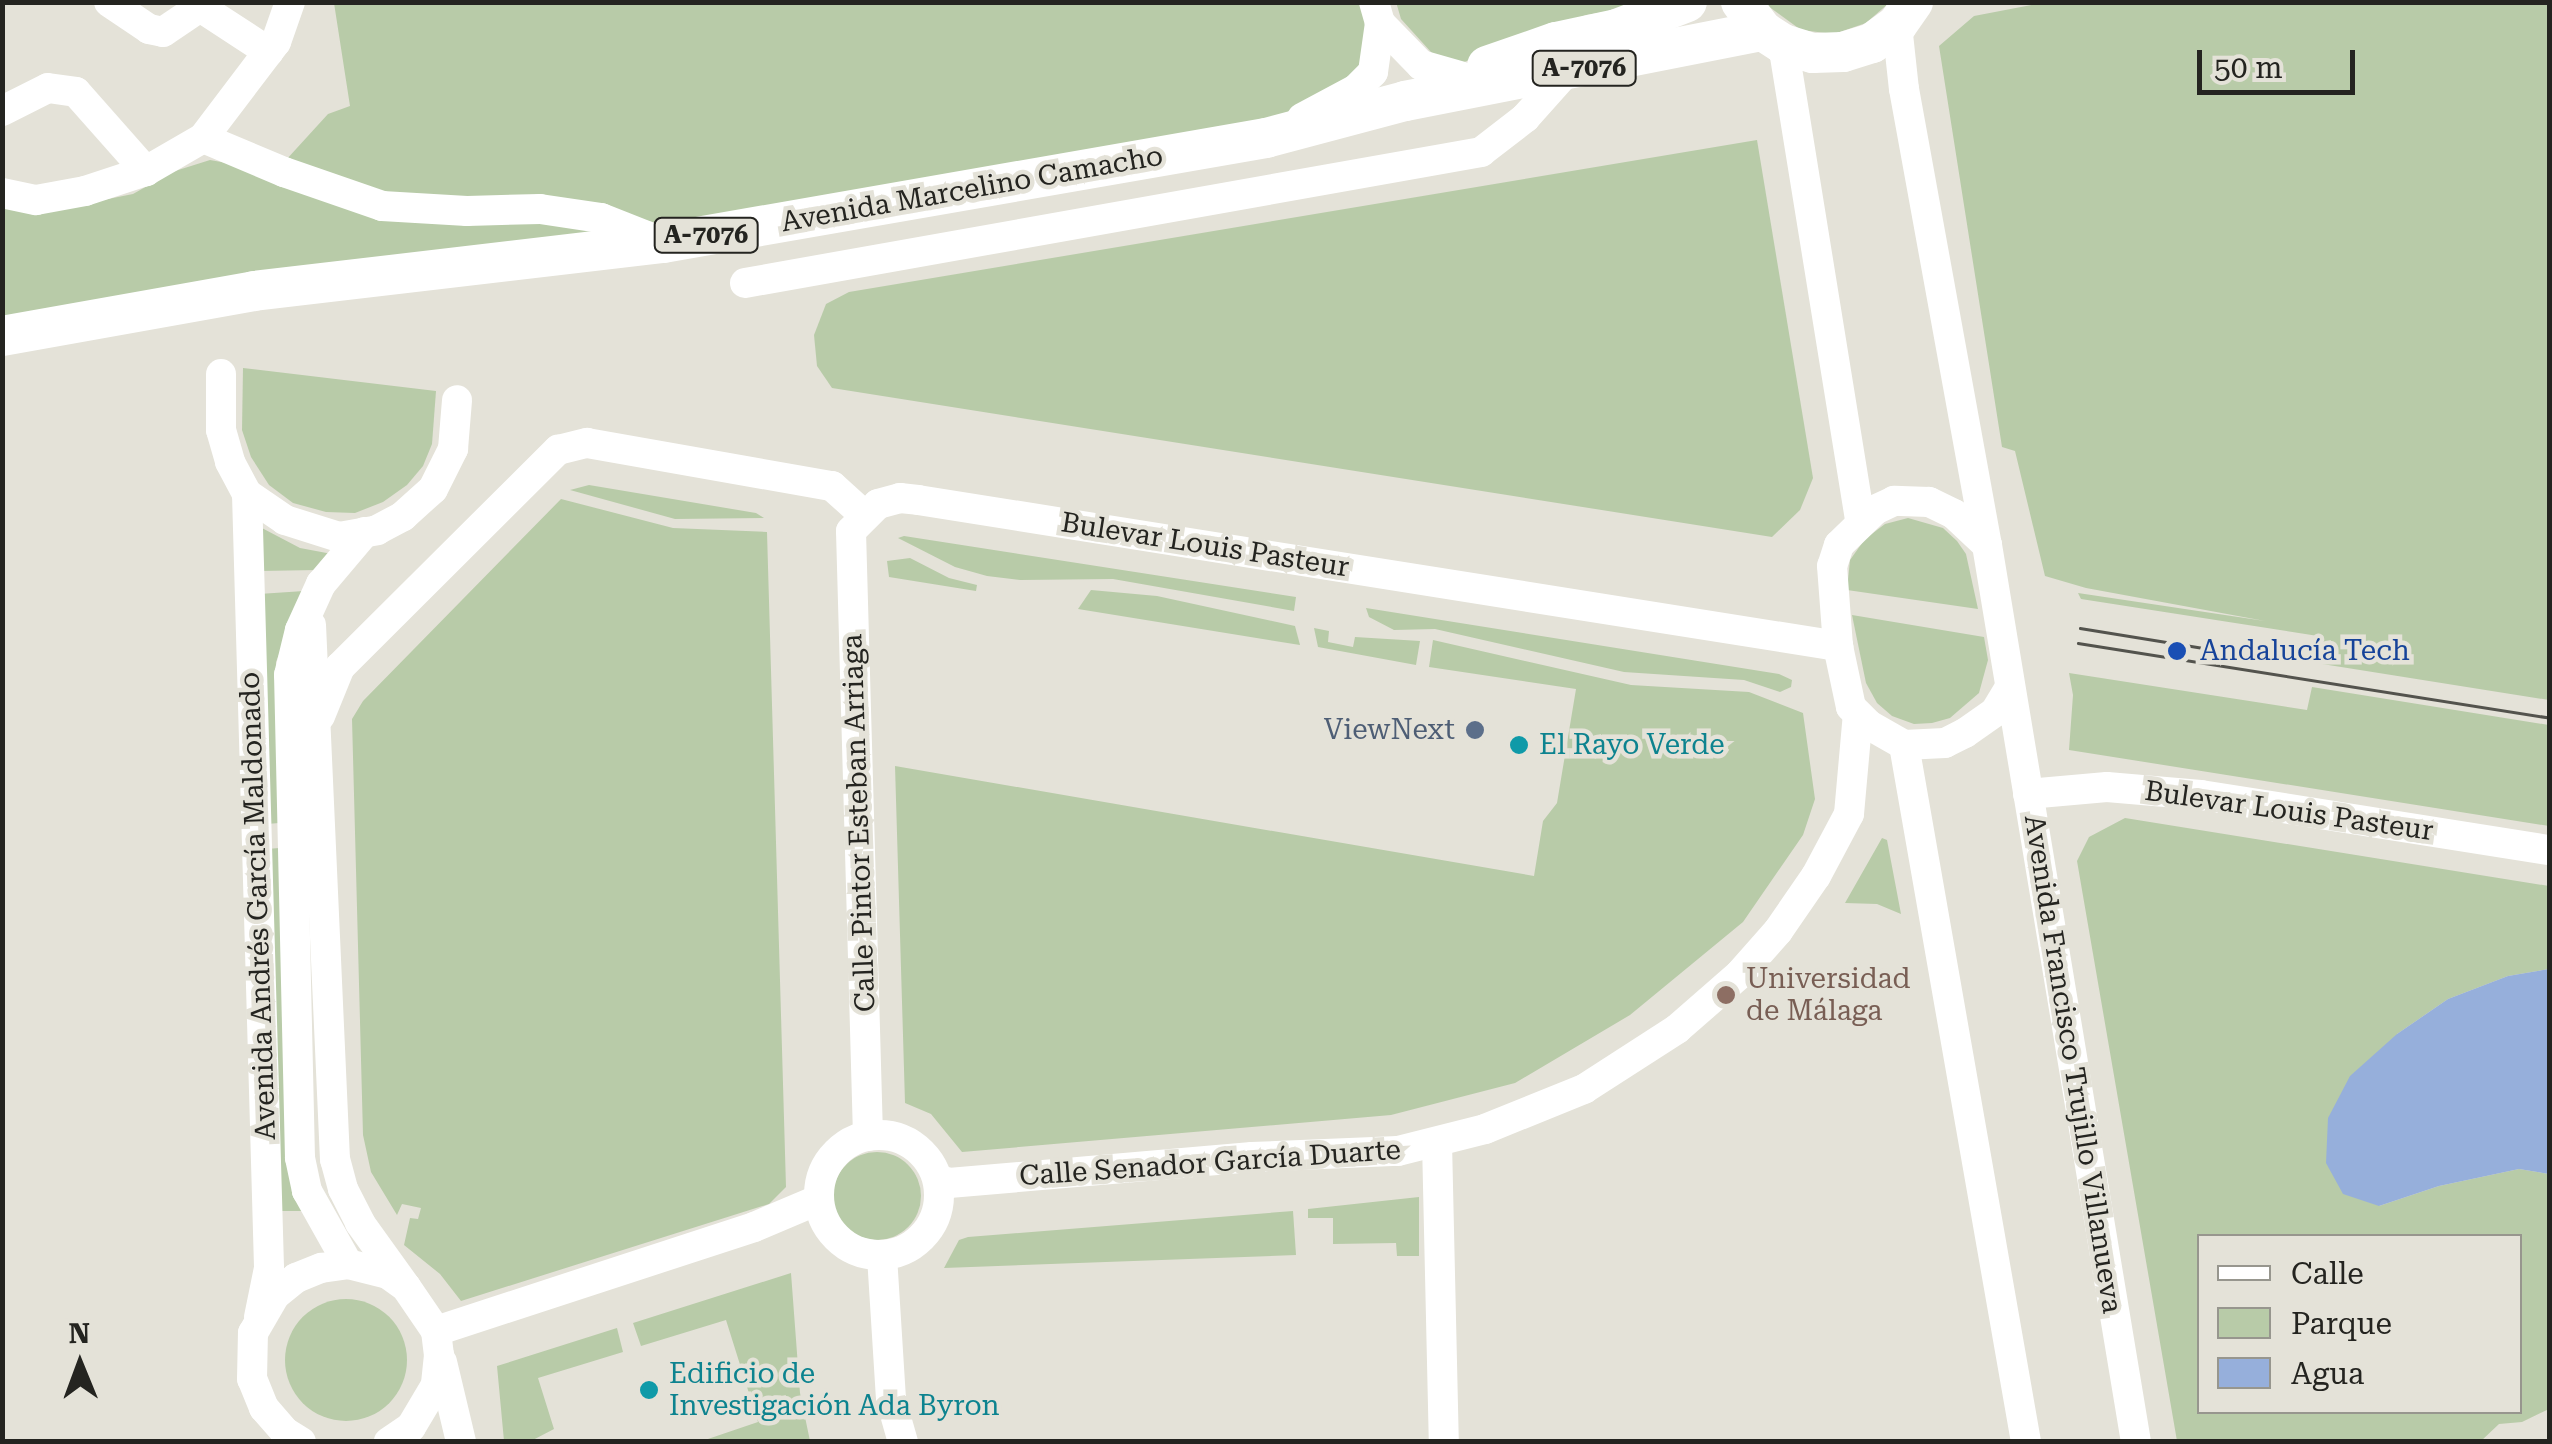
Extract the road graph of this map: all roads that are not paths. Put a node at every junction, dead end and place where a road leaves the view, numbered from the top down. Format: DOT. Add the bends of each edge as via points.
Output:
graph roads {
  1 [pos="109,2"];
  2 [pos="290,2"];
  3 [pos="1687,2"];
  4 [pos="1377,13"];
  5 [pos="1905,14"];
  6 [pos="1763,26"];
  7 [pos="270,52"];
  8 [pos="1567,71"];
  9 [pos="1460,76"];
  10 [pos="1405,102"];
  11 [pos="2,112"];
  12 [pos="203,138"];
  13 [pos="1266,138"];
  14 [pos="146,171"];
  15 [pos="2,194"];
  16 [pos="663,242"];
  17 [pos="746,282"];
  18 [pos="2,336"];
  19 [pos="221,374"];
  20 [pos="457,400"];
  21 [pos="247,494"];
  22 [pos="864,514"];
  23 [pos="1860,520"];
  24 [pos="365,532"];
  25 [pos="1987,545"];
  26 [pos="310,609"];
  27 [pos="1838,646"];
  28 [pos="2010,687"];
  29 [pos="1858,714"];
  30 [pos="316,725"];
  31 [pos="1904,745"];
  32 [pos="2028,794"];
  33 [pos="2550,850"];
  34 [pos="868,1136"];
  35 [pos="1437,1142"];
  36 [pos="938,1179"];
  37 [pos="818,1200"];
  38 [pos="882,1256"];
  39 [pos="348,1264"];
  40 [pos="406,1287"];
  41 [pos="260,1317"];
  42 [pos="438,1343"];
  43 [pos="393,1441"];
  44 [pos="302,1442"];
  45 [pos="461,1442"];
  46 [pos="903,1442"];
  47 [pos="1444,1442"];
  48 [pos="2026,1442"];
  49 [pos="2136,1442"];
  1 -- 7 [label="street" via="150,30 173,29 200,7"];
  2 -- 7 [label="street"];
  3 -- 9 [label="main road, Avenida Marcelino Camacho / A-7076"];
  4 -- 9 [label="street" via="1422,65"];
  4 -- 13 [label="street" via="1372,72 1356,89"];
  5 -- 6 [label="main road, A-7076" via="1872,43 1843,52 1812,53"];
  5 -- 25 [label="street" via="1904,88"];
  6 -- 8 [label="main road, Avenida Marcelino Camacho / A-7076"];
  6 -- 23 [label="street"];
  7 -- 12 [label="street"];
  8 -- 10 [label="main road, Avenida Marcelino Camacho / A-7076"];
  8 -- 17 [label="street, Avenida Marcelino Camacho" via="1482,152"];
  9 -- 10 [label="main road, Avenida Marcelino Camacho / A-7076"];
  10 -- 13 [label="main road, Avenida Marcelino Camacho / A-7076"];
  11 -- 14 [label="street" via="48,88 76,92"];
  12 -- 14 [label="street"];
  12 -- 16 [label="street" via="382,206 540,209 601,218"];
  13 -- 16 [label="main road, Avenida Marcelino Camacho / A-7076"];
  14 -- 15 [label="street" via="86,192 36,200"];
  16 -- 18 [label="main road, Avenida Marcelino Camacho / A-7076" via="254,292"];
  19 -- 21 [label="street" via="221,430"];
  20 -- 24 [label="street" via="453,449 433,489 404,516"];
  21 -- 24 [label="street" via="285,520 339,537"];
  21 -- 41 [label="street, Avenida Andrés García Maldonado" via="269,1268"];
  22 -- 27 [label="street, Bulevar Louis Pasteur" via="900,498 918,500"];
  22 -- 30 [label="street" via="832,486 587,443 558,450 340,667"];
  22 -- 34 [label="street, Calle Pintor Esteban Arriaga" via="851,531 850,550"];
  23 -- 25 [label="street" via="1894,502 1929,502 1954,514"];
  23 -- 27 [label="street" via="1832,566"];
  24 -- 26 [label="street, Avenida Andrés García Maldonado" via="321,584"];
  25 -- 28 [label="street"];
  26 -- 30 [label="street"];
  26 -- 39 [label="street, Avenida Andrés García Maldonado" via="289,674 300,1158 307,1192"];
  27 -- 29 [label="street"];
  28 -- 31 [label="street" via="1995,712 1966,733 1945,743"];
  28 -- 32 [label="street, Avenida Francisco Trujillo Villanueva"];
  29 -- 31 [label="street"];
  29 -- 35 [label="street, Calle Senador García Duarte" via="1849,814 1816,876 1740,974 1677,1029 1584,1089"];
  30 -- 40 [label="street" via="335,1159 360,1223"];
  31 -- 48 [label="street"];
  32 -- 33 [label="street, Bulevar Louis Pasteur" via="2107,787 2201,795"];
  32 -- 49 [label="street, Avenida Francisco Trujillo Villanueva"];
  34 -- 36 [label="street" via="886,1135 918,1149"];
  34 -- 37 [label="street" via="836,1152"];
  35 -- 36 [label="street, Calle Senador García Duarte" via="1398,1151"];
  35 -- 47 [label="street"];
  36 -- 38 [label="street" via="940,1198 927,1232 914,1245"];
  37 -- 38 [label="street" via="822,1218 844,1245"];
  37 -- 42 [label="street"];
  38 -- 46 [label="street" via="891,1400"];
  39 -- 40 [label="street" via="388,1274"];
  39 -- 41 [label="street" via="296,1278"];
  40 -- 42 [label="street" via="421,1302"];
  41 -- 44 [label="street, Avenida Andrés García Maldonado" via="252,1379 264,1408"];
  42 -- 43 [label="street" via="436,1385 423,1412"];
  42 -- 45 [label="street"];
}
